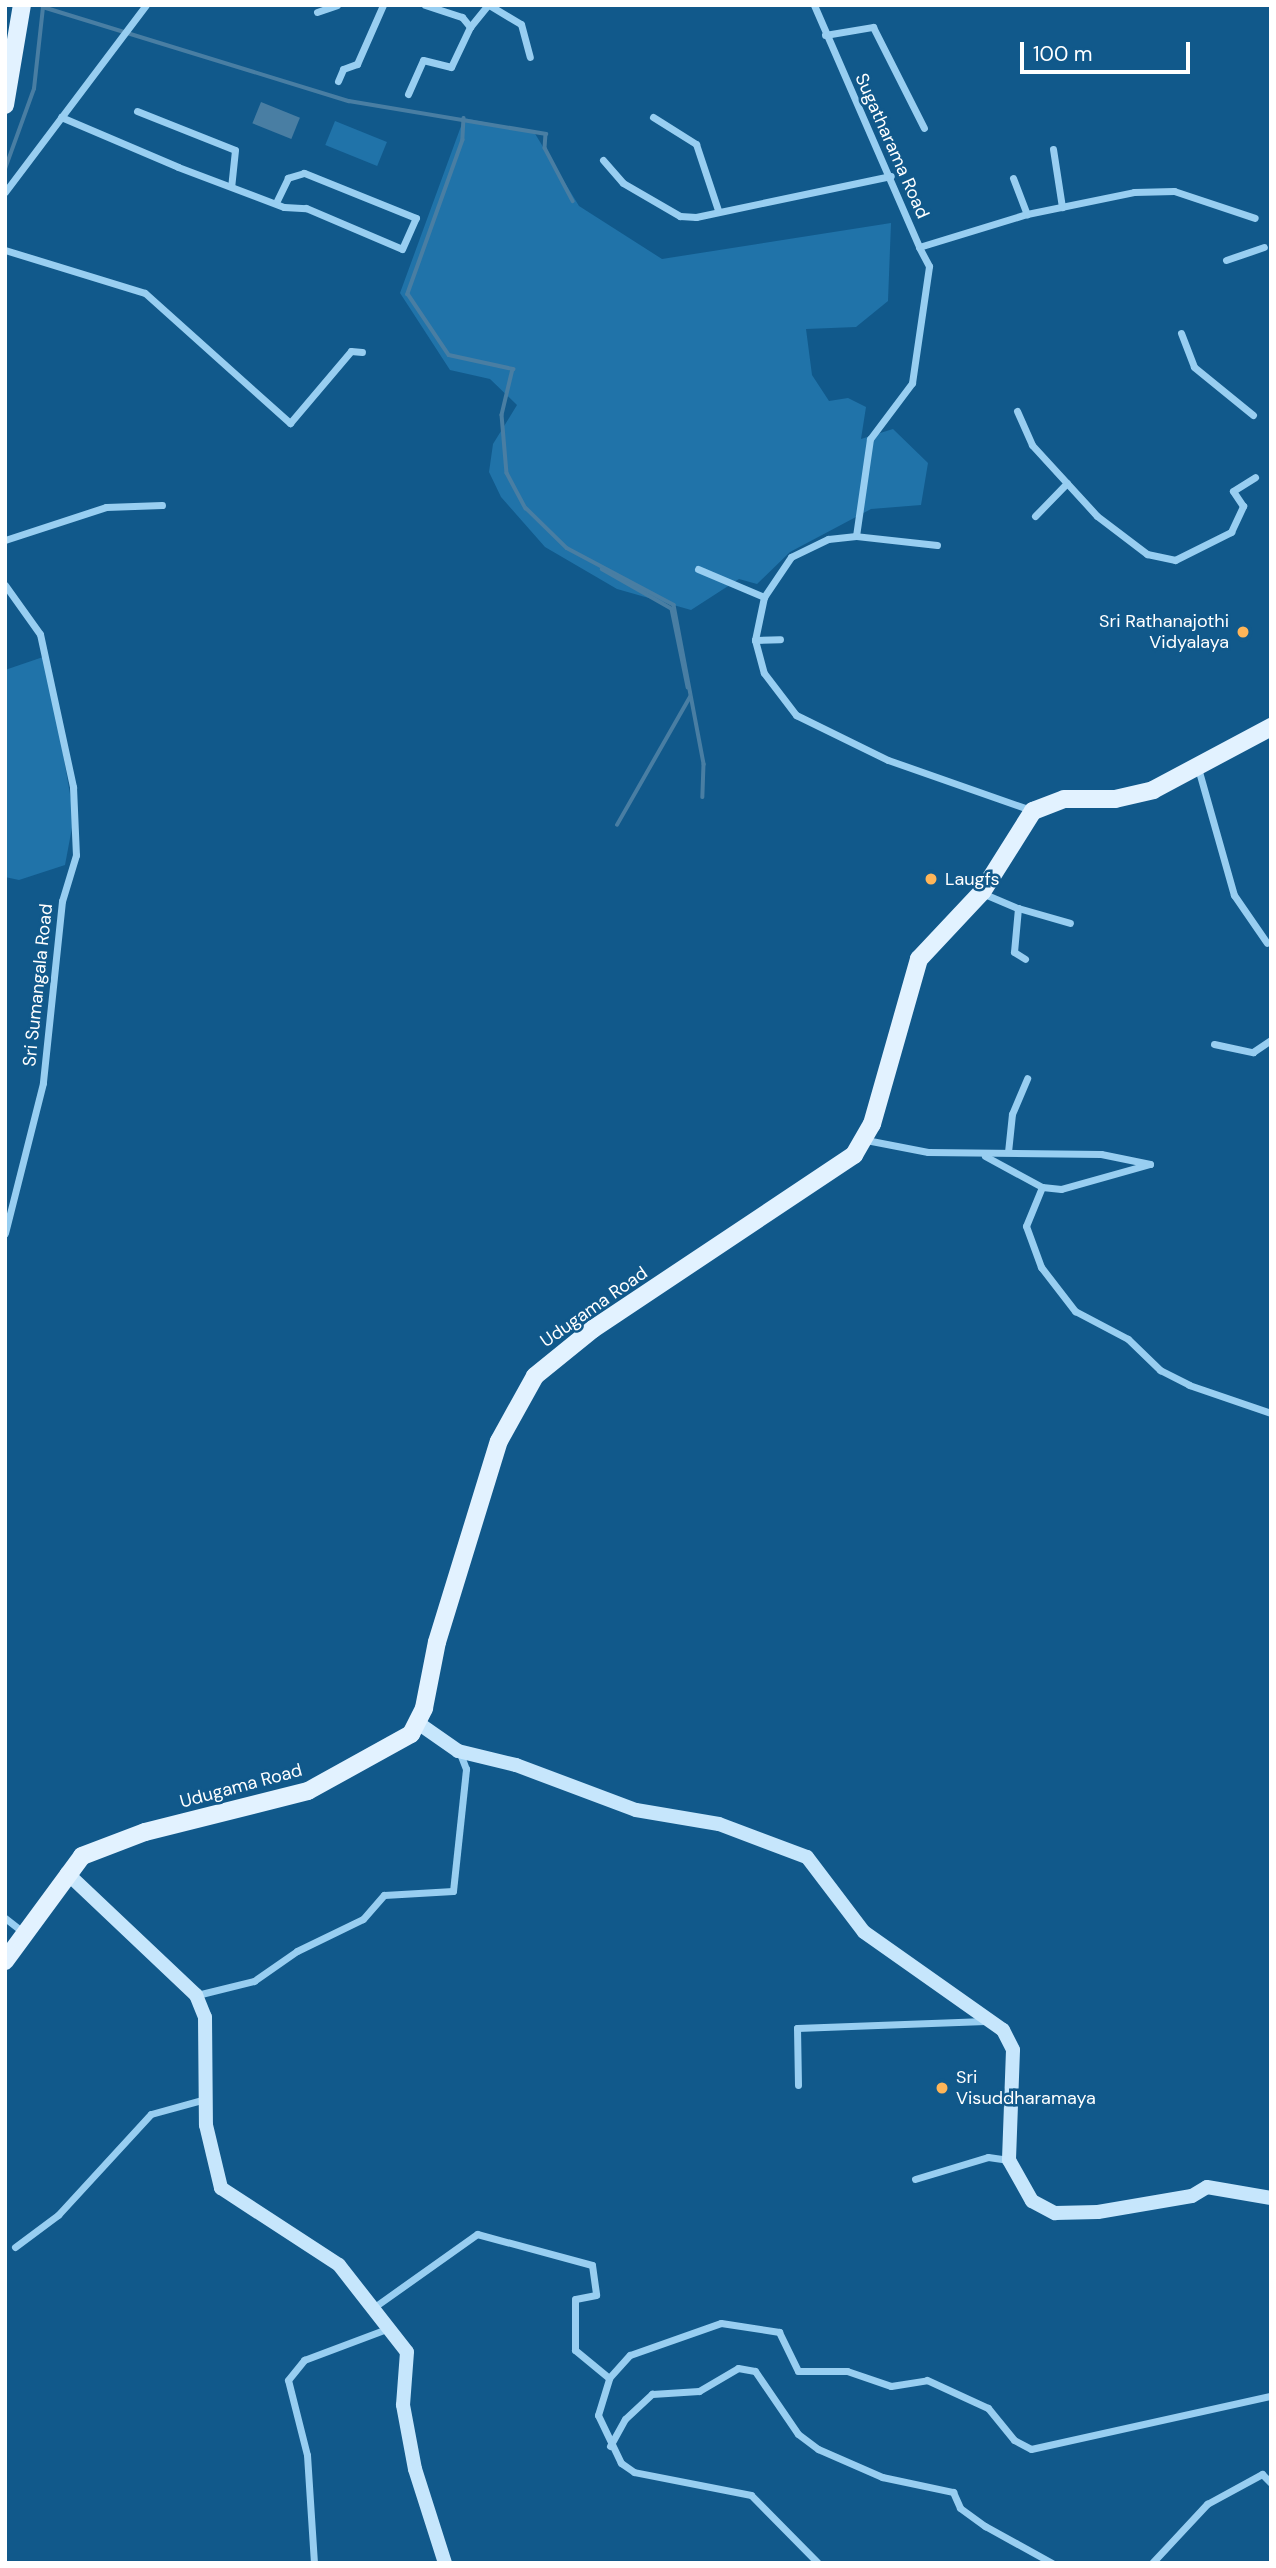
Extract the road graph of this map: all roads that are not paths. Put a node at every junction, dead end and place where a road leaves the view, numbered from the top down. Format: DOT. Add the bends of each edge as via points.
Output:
graph roads {
  1 [pos="22,5"];
  2 [pos="146,5"];
  3 [pos="337,5"];
  4 [pos="383,5"];
  5 [pos="425,5"];
  6 [pos="489,5"];
  7 [pos="814,5"];
  8 [pos="317,12"];
  9 [pos="470,27"];
  10 [pos="825,35"];
  11 [pos="530,57"];
  12 [pos="338,81"];
  13 [pos="408,94"];
  14 [pos="5,104"];
  15 [pos="136,111"];
  16 [pos="61,117"];
  17 [pos="653,117"];
  18 [pos="924,128"];
  19 [pos="1053,149"];
  20 [pos="603,160"];
  21 [pos="891,176"];
  22 [pos="1013,178"];
  23 [pos="232,186"];
  24 [pos="5,192"];
  25 [pos="276,203"];
  26 [pos="1062,207"];
  27 [pos="718,210"];
  28 [pos="1027,214"];
  29 [pos="1255,218"];
  30 [pos="919,247"];
  31 [pos="1264,247"];
  32 [pos="5,250"];
  33 [pos="1226,260"];
  34 [pos="1181,333"];
  35 [pos="362,352"];
  36 [pos="1017,411"];
  37 [pos="1253,415"];
  38 [pos="1255,477"];
  39 [pos="1067,483"];
  40 [pos="162,505"];
  41 [pos="1035,516"];
  42 [pos="856,536"];
  43 [pos="5,540"];
  44 [pos="937,545"];
  45 [pos="698,569"];
  46 [pos="5,585"];
  47 [pos="764,597"];
  48 [pos="780,639"];
  49 [pos="755,640"];
  50 [pos="1271,727"];
  51 [pos="1196,764"];
  52 [pos="1033,811"];
  53 [pos="982,892"];
  54 [pos="1018,908"];
  55 [pos="1070,923"];
  56 [pos="1268,943"];
  57 [pos="1025,959"];
  58 [pos="1271,1040"];
  59 [pos="1214,1044"];
  60 [pos="1027,1078"];
  61 [pos="865,1140"];
  62 [pos="1008,1152"];
  63 [pos="985,1156"];
  64 [pos="1042,1186"];
  65 [pos="5,1233"];
  66 [pos="1271,1413"];
  67 [pos="418,1723"];
  68 [pos="458,1751"];
  69 [pos="67,1873"];
  70 [pos="5,1918"];
  71 [pos="28,1936"];
  72 [pos="5,1961"];
  73 [pos="196,1995"];
  74 [pos="986,2021"];
  75 [pos="798,2085"];
  76 [pos="206,2099"];
  77 [pos="1009,2160"];
  78 [pos="915,2179"];
  79 [pos="1271,2198"];
  80 [pos="15,2247"];
  81 [pos="373,2308"];
  82 [pos="390,2328"];
  83 [pos="609,2378"];
  84 [pos="1271,2396"];
  85 [pos="610,2446"];
  86 [pos="1271,2483"];
  87 [pos="314,2563"];
  88 [pos="444,2563"];
  89 [pos="818,2563"];
  90 [pos="1052,2563"];
  91 [pos="1152,2563"];
  1 -- 14 [label="main road"];
  2 -- 16 [label="street"];
  3 -- 8 [label="street"];
  4 -- 12 [label="street" via="357,64"];
  5 -- 9 [label="street" via="463,17"];
  6 -- 9 [label="street"];
  6 -- 11 [label="street" via="521,24"];
  7 -- 10 [label="street, Sugatharama Road"];
  9 -- 13 [label="street" via="451,67 423,60"];
  10 -- 18 [label="street" via="873,27"];
  10 -- 21 [label="street, Sugatharama Road"];
  15 -- 23 [label="street" via="235,150"];
  16 -- 23 [label="street"];
  16 -- 24 [label="street"];
  17 -- 27 [label="street" via="696,144"];
  19 -- 26 [label="street"];
  20 -- 27 [label="street" via="623,183 680,216"];
  21 -- 27 [label="street" via="787,203"];
  21 -- 30 [label="street, Sugatharama Road"];
  22 -- 28 [label="street"];
  23 -- 25 [label="street"];
  25 -- 25 [label="street" via="306,208 402,249 416,218 304,173 288,178"];
  26 -- 28 [label="street, Sugatharama Road"];
  26 -- 29 [label="street, Sugatharama Road" via="1174,191"];
  28 -- 30 [label="street, Sugatharama Road"];
  30 -- 42 [label="street" via="929,266 912,383 870,439"];
  31 -- 33 [label="street"];
  32 -- 35 [label="street" via="145,293 290,423 351,351"];
  34 -- 37 [label="street" via="1194,367"];
  36 -- 39 [label="street" via="1032,445"];
  38 -- 39 [label="street" via="1233,491 1243,506 1231,532 1175,560 1147,554 1097,516"];
  39 -- 41 [label="street"];
  40 -- 43 [label="street" via="106,507"];
  42 -- 44 [label="street"];
  42 -- 47 [label="street" via="828,539 791,557"];
  45 -- 47 [label="street"];
  46 -- 65 [label="street, Sri Sumangala Road" via="40,634 74,787 76,855 62,901 43,1083"];
  47 -- 49 [label="street"];
  48 -- 49 [label="street"];
  49 -- 52 [label="street" via="764,673 796,715 888,760"];
  50 -- 51 [label="main road"];
  51 -- 52 [label="main road" via="1139,794 1065,799"];
  51 -- 56 [label="street" via="1234,895"];
  52 -- 53 [label="main road, Udugama Road"];
  53 -- 54 [label="street"];
  53 -- 61 [label="main road, Udugama Road" via="919,960"];
  54 -- 55 [label="street"];
  54 -- 57 [label="street" via="1014,952"];
  58 -- 59 [label="street" via="1253,1052"];
  60 -- 62 [label="street" via="1012,1114"];
  61 -- 63 [label="street"];
  61 -- 67 [label="main road, Udugama Road" via="835,1171 556,1356 524,1391 499,1441"];
  62 -- 63 [label="street"];
  62 -- 64 [label="street" via="1101,1154 1150,1164 1061,1189"];
  63 -- 64 [label="street"];
  64 -- 66 [label="street" via="1026,1226 1041,1268 1075,1311 1128,1339 1179,1380"];
  67 -- 68 [label="main road"];
  67 -- 69 [label="main road, Udugama Road" via="393,1746 308,1791 125,1839 82,1856"];
  68 -- 73 [label="street" via="466,1769 453,1892 384,1895 363,1919 297,1951 254,1981"];
  68 -- 74 [label="main road" via="516,1765 636,1810 719,1824 807,1857 864,1932"];
  69 -- 71 [label="main road, Udugama Road"];
  69 -- 73 [label="main road"];
  70 -- 71 [label="street"];
  71 -- 72 [label="main road, Udugama Road"];
  73 -- 76 [label="main road" via="205,2017"];
  74 -- 75 [label="street" via="797,2028"];
  74 -- 77 [label="main road" via="1003,2030 1013,2050"];
  76 -- 80 [label="street" via="151,2114 58,2215"];
  76 -- 81 [label="main road" via="221,2188 338,2265"];
  77 -- 78 [label="street" via="989,2157"];
  77 -- 79 [label="main road" via="1032,2201 1055,2213 1192,2196 1207,2187"];
  81 -- 82 [label="main road"];
  81 -- 83 [label="street" via="477,2234 592,2265 596,2295 575,2298 575,2350"];
  82 -- 87 [label="street" via="304,2360 288,2380 307,2455"];
  82 -- 88 [label="main road" via="410,2361 403,2405"];
  83 -- 84 [label="street" via="643,2346 732,2323 779,2332 798,2371 847,2371 891,2386 927,2380 988,2408 1014,2440 1031,2449"];
  83 -- 85 [label="street" via="598,2416"];
  85 -- 89 [label="street" via="634,2472 751,2494"];
  85 -- 90 [label="street" via="625,2419 652,2394 699,2391 738,2368 755,2371 798,2434 818,2449 882,2477 953,2492 960,2508"];
  86 -- 91 [label="street" via="1262,2474 1207,2504"];
}
